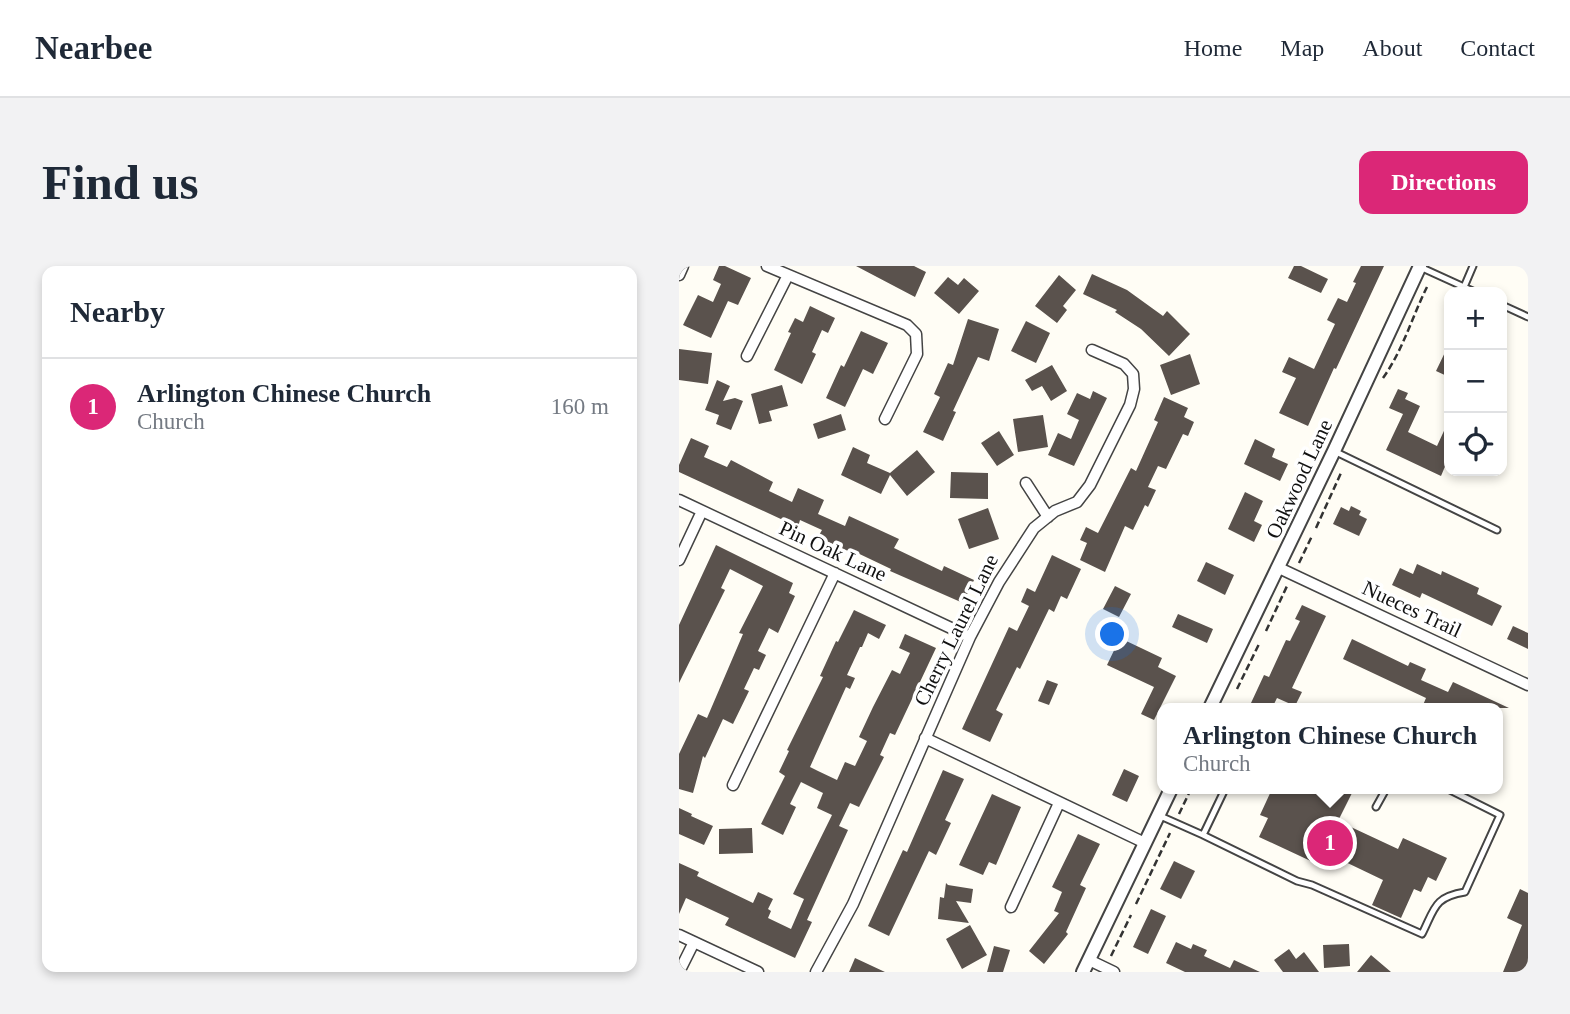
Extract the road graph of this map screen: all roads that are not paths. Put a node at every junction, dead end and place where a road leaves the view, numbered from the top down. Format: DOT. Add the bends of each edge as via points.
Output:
graph roads {
  1 [pos="683,266"];
  2 [pos="767,266"];
  3 [pos="1473,266"];
  4 [pos="1420,267"];
  5 [pos="679,275"];
  6 [pos="788,275"];
  7 [pos="1464,287"];
  8 [pos="1507,307"];
  9 [pos="1528,317"];
  10 [pos="1092,350"];
  11 [pos="747,356"];
  12 [pos="885,419"];
  13 [pos="1334,451"];
  14 [pos="1026,483"];
  15 [pos="679,500"];
  16 [pos="702,511"];
  17 [pos="1048,517"];
  18 [pos="1497,530"];
  19 [pos="679,560"];
  20 [pos="1279,568"];
  21 [pos="835,573"];
  22 [pos="970,637"];
  23 [pos="1528,685"];
  24 [pos="1212,703"];
  25 [pos="925,738"];
  26 [pos="733,785"];
  27 [pos="1169,794"];
  28 [pos="1223,794"];
  29 [pos="1383,794"];
  30 [pos="1458,794"];
  31 [pos="1059,803"];
  32 [pos="1376,807"];
  33 [pos="1159,815"];
  34 [pos="1203,835"];
  35 [pos="1145,843"];
  36 [pos="1011,907"];
  37 [pos="679,935"];
  38 [pos="694,942"];
  39 [pos="1086,966"];
  40 [pos="679,972"];
  41 [pos="758,972"];
  42 [pos="816,972"];
  43 [pos="1114,972"];
  1 -- 5 [label="street"];
  2 -- 6 [label="street"];
  3 -- 7 [label="lane"];
  4 -- 7 [label="lane"];
  4 -- 13 [label="street, Oakwood Lane"];
  6 -- 11 [label="street"];
  6 -- 12 [label="street" via="907,325 916,334 917,354"];
  8 -- 9 [label="lane"];
  10 -- 17 [label="street, Cherry Laurel Lane" via="1124,364 1133,374 1130,405 1090,485 1077,502"];
  13 -- 18 [label="lane"];
  13 -- 20 [label="street, Oakwood Lane"];
  14 -- 17 [label="street"];
  15 -- 16 [label="street, Pin Oak Lane"];
  16 -- 19 [label="street"];
  16 -- 21 [label="street, Pin Oak Lane"];
  17 -- 22 [label="street, Cherry Laurel Lane" via="1015,554"];
  20 -- 23 [label="street, Nueces Trail"];
  20 -- 24 [label="street, Oakwood Lane"];
  21 -- 22 [label="street, Pin Oak Lane"];
  21 -- 26 [label="street"];
  22 -- 25 [label="street, Cherry Laurel Lane"];
  25 -- 31 [label="street"];
  25 -- 42 [label="street, Cherry Laurel Lane" via="853,904"];
  27 -- 33 [label="street"];
  28 -- 34 [label="lane"];
  29 -- 32 [label="lane"];
  30 -- 34 [label="lane" via="1500,815 1465,892 1438,902 1422,934"];
  31 -- 35 [label="street"];
  31 -- 36 [label="street"];
  33 -- 34 [label="lane"];
  33 -- 35 [label="street"];
  35 -- 39 [label="street"];
  37 -- 38 [label="street"];
  38 -- 40 [label="street"];
  38 -- 41 [label="street"];
  39 -- 43 [label="street"];
}
